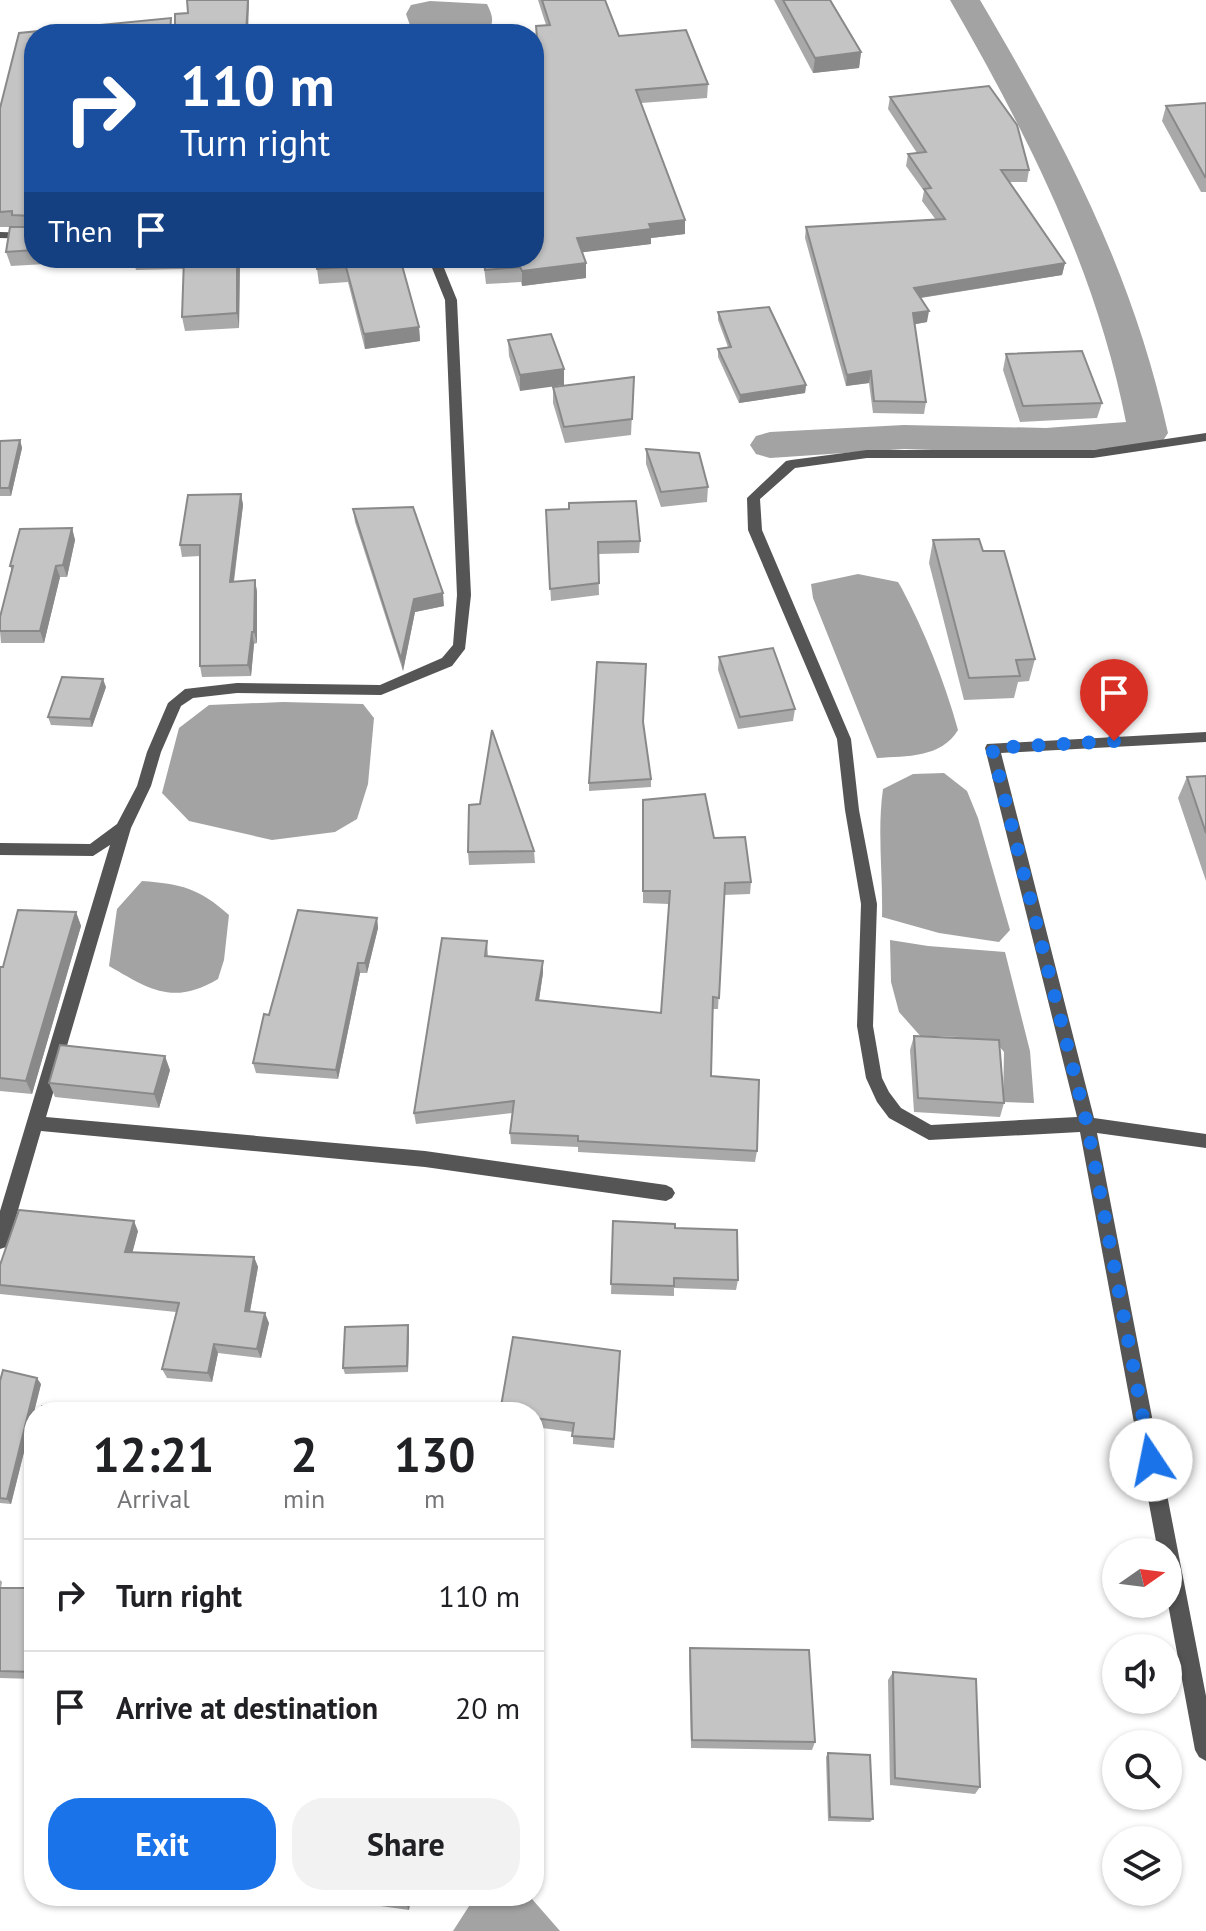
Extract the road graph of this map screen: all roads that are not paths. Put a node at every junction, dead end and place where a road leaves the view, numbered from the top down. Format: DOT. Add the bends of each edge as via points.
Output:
graph roads {
  1 [pos="0,235"];
  2 [pos="24,236"];
  3 [pos="438,268"];
  4 [pos="1206,437"];
  5 [pos="1206,737"];
  6 [pos="123,828"];
  7 [pos="0,849"];
  8 [pos="35,1123"];
  9 [pos="1087,1124"];
  10 [pos="1206,1141"];
  11 [pos="666,1193"];
  12 [pos="0,1241"];
  13 [pos="1165,1538"];
  14 [pos="1181,1618"];
  15 [pos="1206,1750"];
  16 [pos="1206,1758"];
  1 -- 2 [label="street"];
  3 -- 6 [label="street" via="451,300 464,595 460,646 447,662 381,690 237,688 190,693 175,703"];
  4 -- 9 [label="street" via="1093,454 867,454 791,464 753,498 755,530 844,739 869,904 865,1026 874,1078 883,1097 895,1113 929,1133"];
  5 -- 9 [label="street" via="992,748"];
  6 -- 7 [label="street" via="93,850"];
  6 -- 8 [label="street"];
  8 -- 11 [label="street" via="425,1159"];
  8 -- 12 [label="street"];
  9 -- 10 [label="street"];
  9 -- 13 [label="street"];
  14 -- 15 [label="street"];
  15 -- 16 [label="street"];
}
